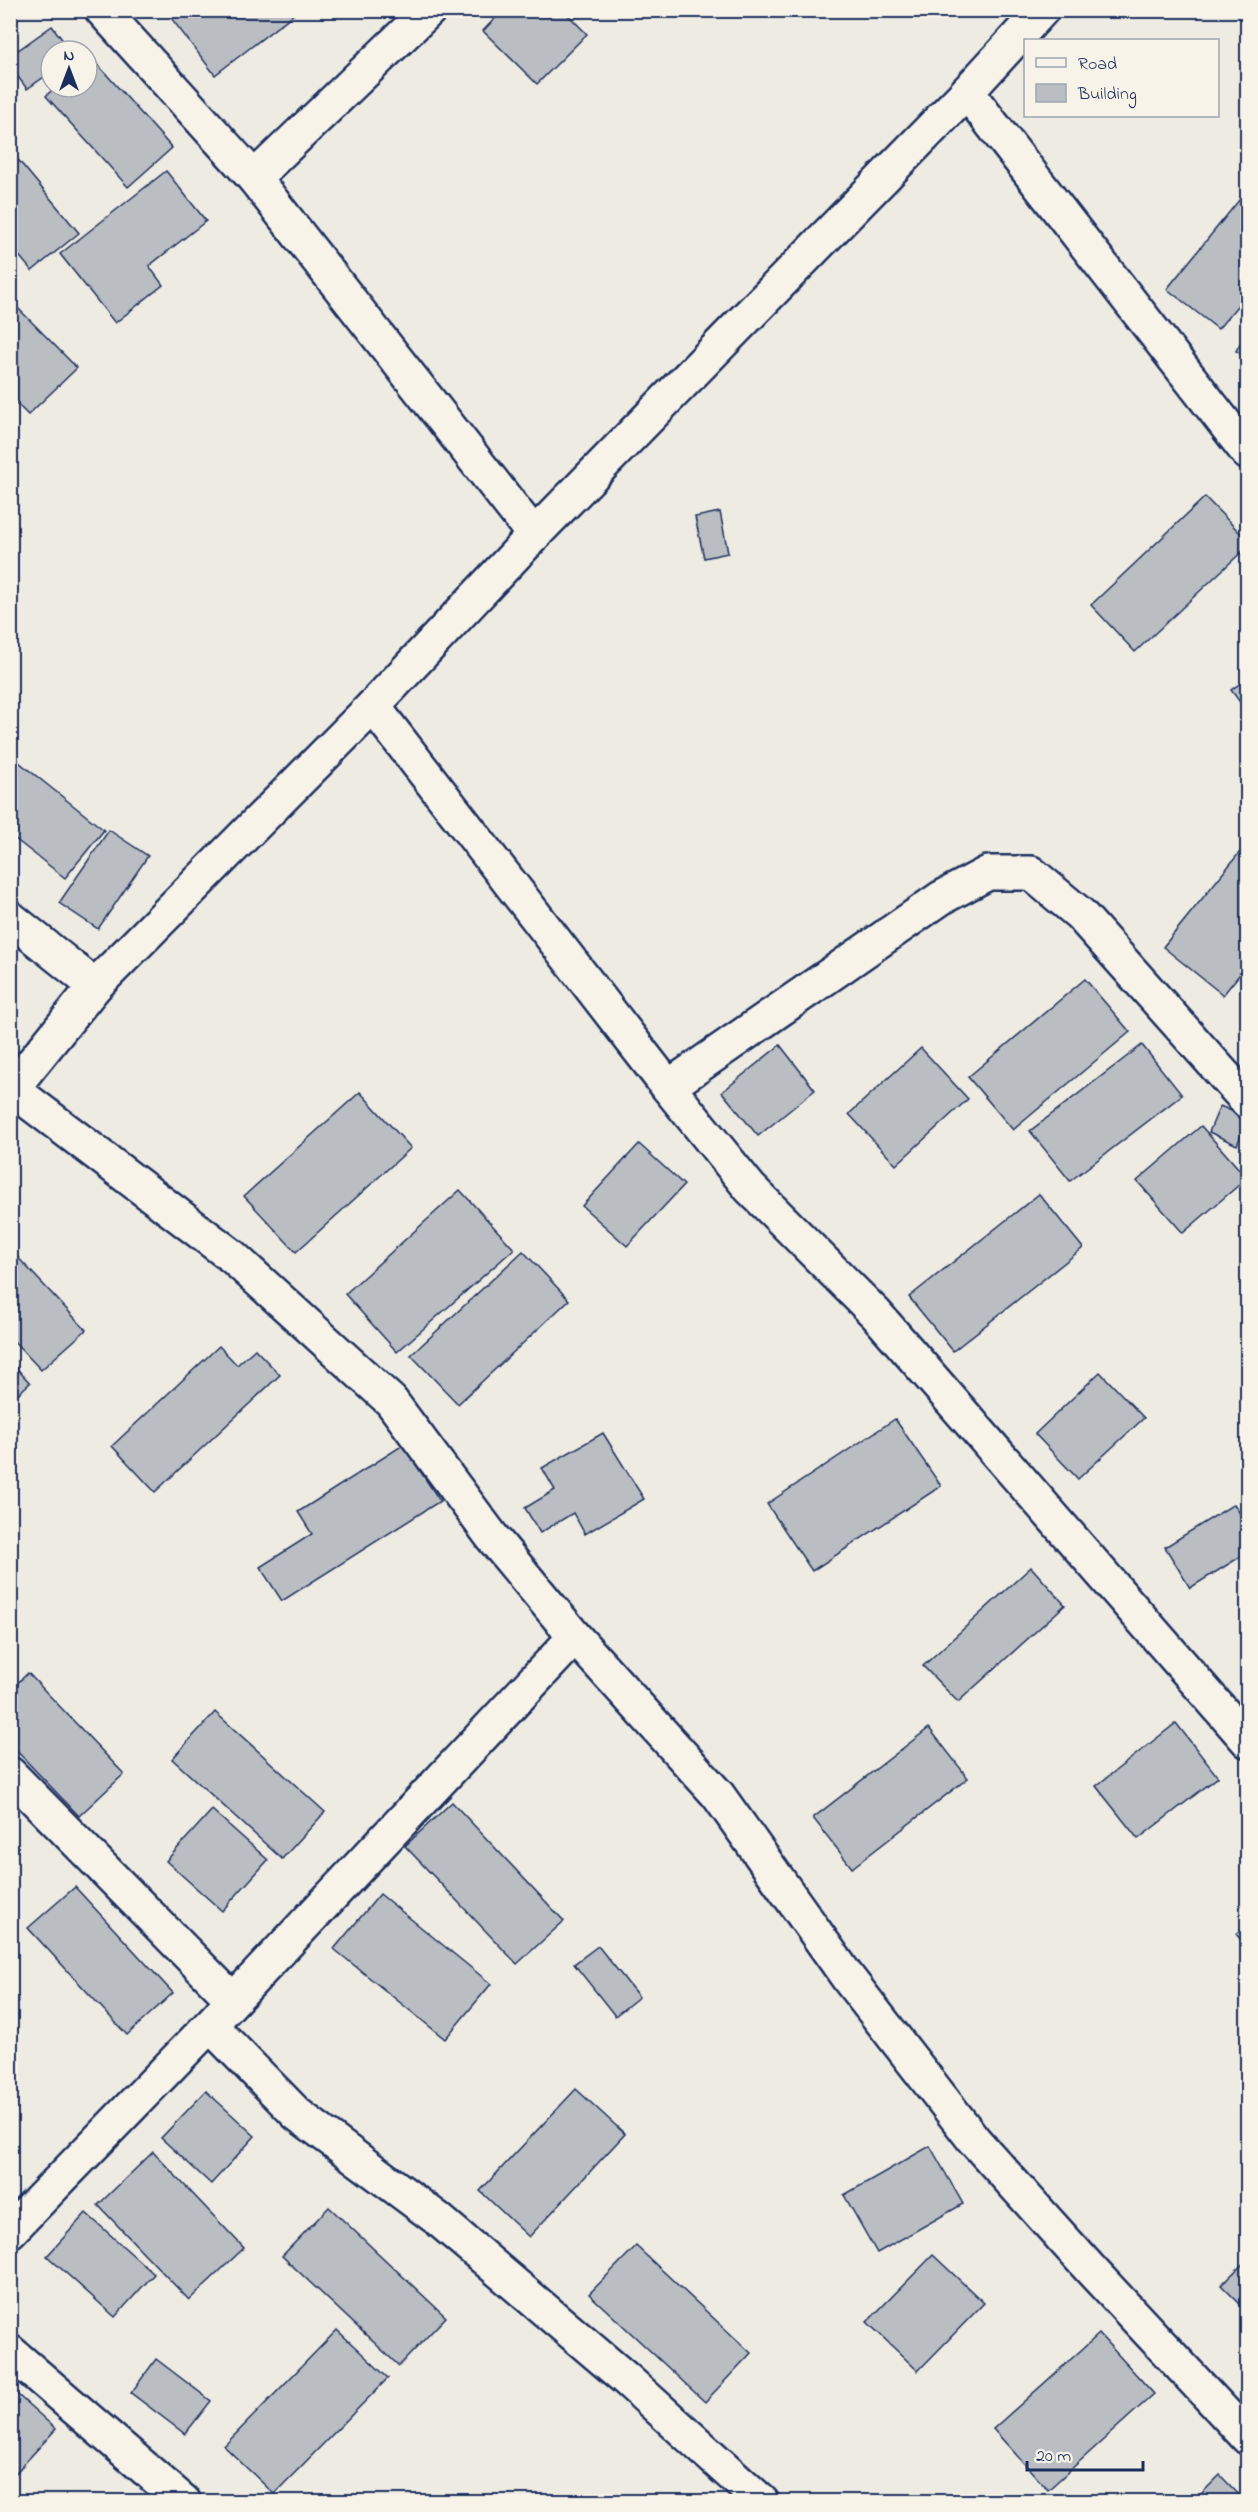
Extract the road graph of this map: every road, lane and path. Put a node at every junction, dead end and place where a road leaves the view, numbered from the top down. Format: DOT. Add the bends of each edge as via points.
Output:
graph roads {
  1 [pos="102,10"];
  2 [pos="429,10"];
  3 [pos="1042,10"];
  4 [pos="967,92"];
  5 [pos="254,178"];
  6 [pos="1248,453"];
  7 [pos="534,535"];
  8 [pos="374,706"];
  9 [pos="10,918"];
  10 [pos="95,986"];
  11 [pos="668,1087"];
  12 [pos="11,1090"];
  13 [pos="1248,1102"];
  14 [pos="575,1637"];
  15 [pos="1248,1741"];
  16 [pos="10,1774"];
  17 [pos="233,2000"];
  18 [pos="210,2025"];
  19 [pos="10,2231"];
  20 [pos="10,2352"];
  21 [pos="1248,2438"];
  22 [pos="184,2502"];
  23 [pos="762,2502"];
  1 -- 5 [label="street"];
  2 -- 5 [label="street"];
  3 -- 4 [label="street"];
  4 -- 6 [label="street"];
  4 -- 7 [label="street"];
  5 -- 7 [label="street"];
  7 -- 8 [label="street"];
  8 -- 10 [label="street"];
  8 -- 11 [label="street"];
  9 -- 10 [label="street"];
  10 -- 12 [label="street"];
  11 -- 13 [label="street" via="941,898 988,873 1031,873 1080,914"];
  11 -- 15 [label="street" via="750,1188 876,1314"];
  12 -- 14 [label="street" via="233,1257 391,1401 492,1537"];
  14 -- 17 [label="street"];
  14 -- 21 [label="street" via="718,1795 848,1978 974,2140"];
  16 -- 17 [label="street"];
  17 -- 18 [label="street"];
  18 -- 19 [label="street"];
  18 -- 23 [label="street" via="297,2114 438,2218"];
  20 -- 22 [label="street"];
}
